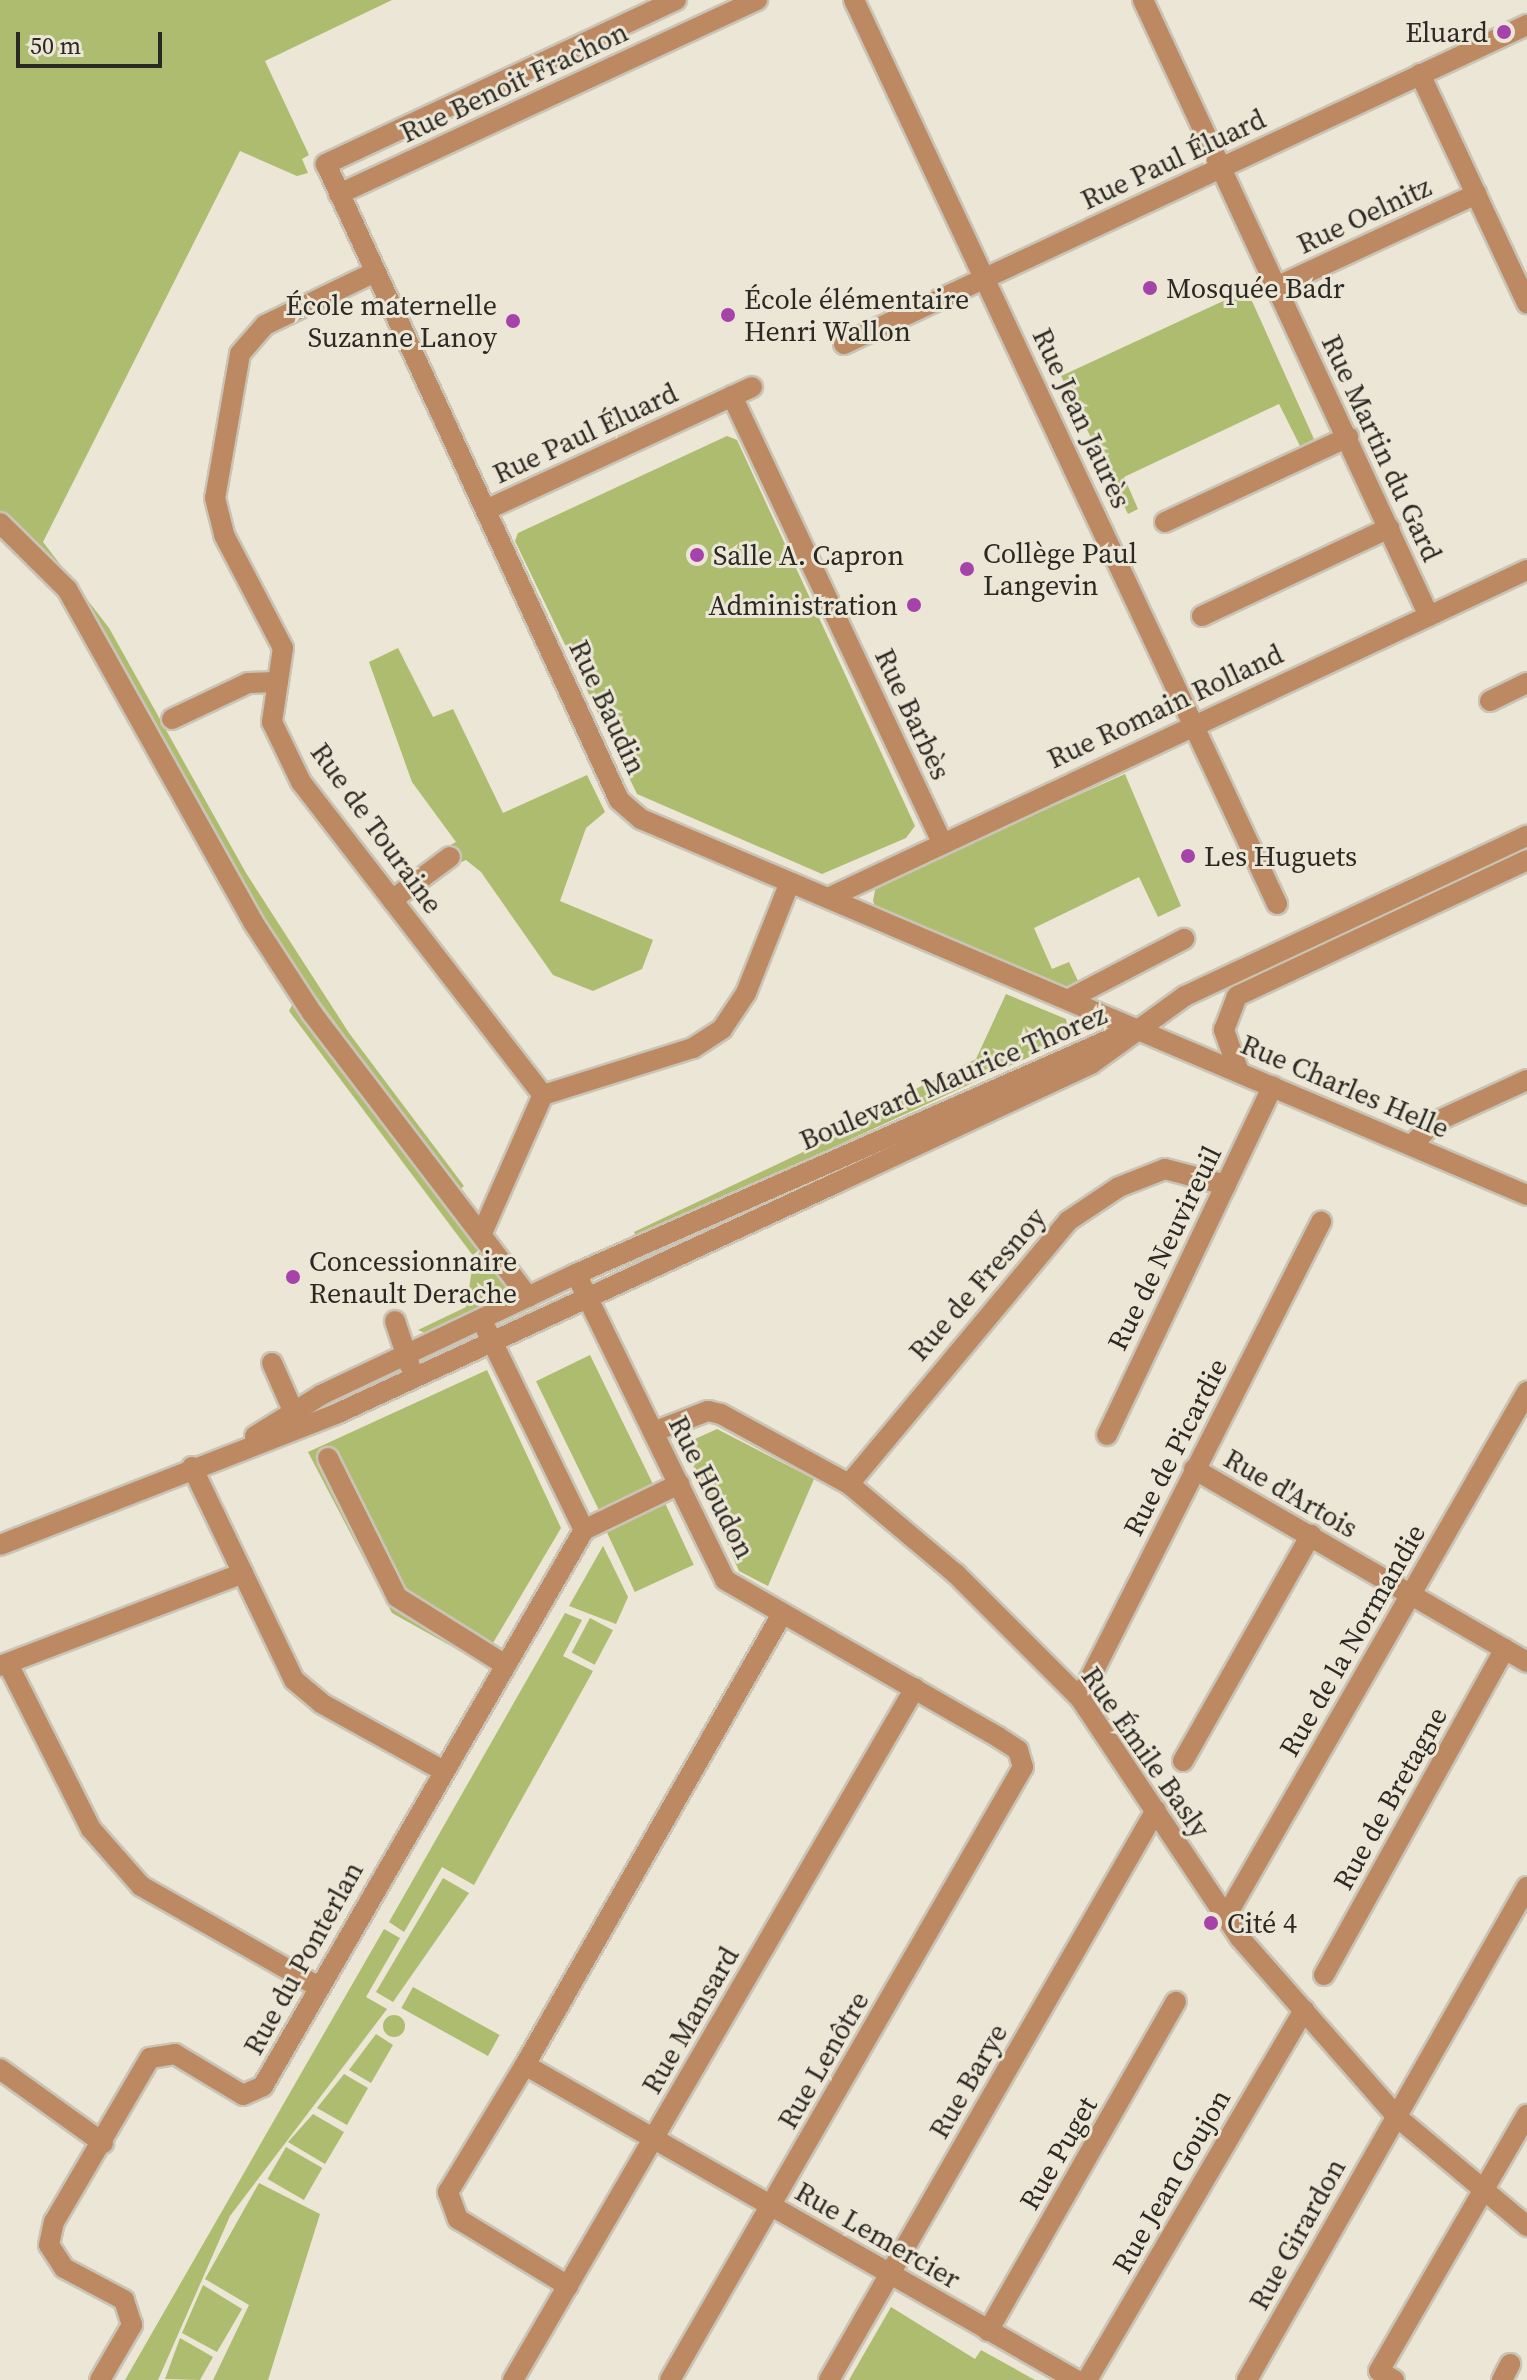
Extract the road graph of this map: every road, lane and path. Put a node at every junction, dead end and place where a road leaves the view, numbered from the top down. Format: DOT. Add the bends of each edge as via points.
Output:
graph roads {
  1 [pos="676,0"];
  2 [pos="757,0"];
  3 [pos="854,0"];
  4 [pos="1143,0"];
  5 [pos="1527,25"];
  6 [pos="1420,74"];
  7 [pos="1221,168"];
  8 [pos="339,194"];
  9 [pos="1476,194"];
  10 [pos="375,272"];
  11 [pos="984,278"];
  12 [pos="1276,287"];
  13 [pos="1527,303"];
  14 [pos="844,344"];
  15 [pos="752,387"];
  16 [pos="732,396"];
  17 [pos="1348,437"];
  18 [pos="486,510"];
  19 [pos="1165,522"];
  20 [pos="0,523"];
  21 [pos="1389,528"];
  22 [pos="1527,570"];
  23 [pos="1202,616"];
  24 [pos="1429,616"];
  25 [pos="278,682"];
  26 [pos="1527,683"];
  27 [pos="1490,701"];
  28 [pos="172,719"];
  29 [pos="1193,725"];
  30 [pos="1527,836"];
  31 [pos="941,840"];
  32 [pos="450,857"];
  33 [pos="1527,860"];
  34 [pos="790,882"];
  35 [pos="828,898"];
  36 [pos="392,900"];
  37 [pos="1277,904"];
  38 [pos="1184,939"];
  39 [pos="1069,999"];
  40 [pos="1141,1028"];
  41 [pos="1239,1072"];
  42 [pos="1527,1080"];
  43 [pos="1273,1086"];
  44 [pos="543,1095"];
  45 [pos="1412,1145"];
  46 [pos="1226,1185"];
  47 [pos="1527,1195"];
  48 [pos="1321,1222"];
  49 [pos="482,1233"];
  50 [pos="576,1274"];
  51 [pos="586,1295"];
  52 [pos="528,1297"];
  53 [pos="481,1319"];
  54 [pos="395,1321"];
  55 [pos="492,1340"];
  56 [pos="405,1355"];
  57 [pos="272,1363"];
  58 [pos="415,1377"];
  59 [pos="1527,1392"];
  60 [pos="297,1420"];
  61 [pos="653,1432"];
  62 [pos="1107,1435"];
  63 [pos="328,1458"];
  64 [pos="192,1467"];
  65 [pos="1194,1469"];
  66 [pos="679,1484"];
  67 [pos="849,1484"];
  68 [pos="584,1530"];
  69 [pos="1311,1535"];
  70 [pos="0,1545"];
  71 [pos="243,1573"];
  72 [pos="1409,1596"];
  73 [pos="782,1614"];
  74 [pos="1505,1649"];
  75 [pos="1527,1662"];
  76 [pos="504,1664"];
  77 [pos="4,1665"];
  78 [pos="915,1688"];
  79 [pos="1080,1698"];
  80 [pos="1183,1761"];
  81 [pos="1023,1767"];
  82 [pos="442,1770"];
  83 [pos="1156,1810"];
  84 [pos="1527,1887"];
  85 [pos="1225,1918"];
  86 [pos="1324,1975"];
  87 [pos="319,1987"];
  88 [pos="1176,2002"];
  89 [pos="1304,2010"];
  90 [pos="525,2065"];
  91 [pos="0,2069"];
  92 [pos="1527,2115"];
  93 [pos="1397,2117"];
  94 [pos="654,2137"];
  95 [pos="103,2143"];
  96 [pos="1483,2192"];
  97 [pos="773,2206"];
  98 [pos="1527,2226"];
  99 [pos="889,2273"];
  100 [pos="568,2286"];
  101 [pos="988,2331"];
  102 [pos="100,2380"];
  103 [pos="513,2380"];
  104 [pos="670,2380"];
  105 [pos="829,2380"];
  106 [pos="1076,2380"];
  107 [pos="1087,2380"];
  108 [pos="1247,2380"];
  109 [pos="1394,2380"];
  1 -- 8 [label="street, Rue Baudin" via="326,164"];
  2 -- 8 [label="street, Rue Benoit Frachon"];
  3 -- 11 [label="street, Rue Jean Jaurès"];
  4 -- 7 [label="street, Rue Martin du Gard"];
  5 -- 6 [label="street, Rue Paul Éluard"];
  6 -- 7 [label="street, Rue Paul Éluard"];
  6 -- 9 [label="street"];
  7 -- 11 [label="street, Rue Paul Éluard"];
  7 -- 12 [label="street, Rue Martin du Gard"];
  8 -- 10 [label="street, Rue Baudin"];
  9 -- 12 [label="street, Rue Oelnitz"];
  9 -- 13 [label="street"];
  10 -- 18 [label="street, Rue Baudin"];
  10 -- 25 [label="street, Rue de Touraine" via="265,325 240,354 215,498 224,535 283,648"];
  11 -- 14 [label="street, Rue Paul Éluard"];
  11 -- 29 [label="street, Rue Jean Jaurès"];
  12 -- 17 [label="street, Rue Martin du Gard"];
  15 -- 16 [label="street, Rue Paul Éluard"];
  16 -- 18 [label="street, Rue Paul Éluard"];
  16 -- 31 [label="street, Rue Barbès"];
  17 -- 19 [label="street"];
  17 -- 21 [label="street, Rue Martin du Gard"];
  18 -- 34 [label="street, Rue Baudin" via="619,800 641,819"];
  20 -- 49 [label="street" via="67,589 287,975"];
  21 -- 23 [label="street"];
  21 -- 24 [label="street, Rue Martin du Gard"];
  22 -- 24 [label="street, Rue Romain Rolland"];
  24 -- 29 [label="street, Rue Romain Rolland"];
  25 -- 28 [label="street" via="248,683"];
  25 -- 36 [label="street, Rue de Touraine" via="272,722 301,782"];
  26 -- 27 [label="street"];
  29 -- 31 [label="street, Rue Romain Rolland"];
  29 -- 37 [label="street, Rue Jean Jaurès"];
  30 -- 40 [label="street" via="1185,996"];
  31 -- 35 [label="street, Rue Romain Rolland"];
  32 -- 36 [label="street"];
  33 -- 41 [label="street" via="1237,996 1224,1030"];
  34 -- 35 [label="street, Rue Baudin"];
  34 -- 44 [label="street" via="746,993 722,1029 693,1048"];
  35 -- 39 [label="street, Rue Baudin"];
  36 -- 44 [label="street, Rue de Touraine"];
  38 -- 39 [label="street"];
  39 -- 40 [label="street, Rue Baudin"];
  40 -- 41 [label="street, Rue Charles Helle"];
  40 -- 50 [label="street, Boulevard Maurice Thorez" via="1072,1051"];
  40 -- 51 [label="street, Boulevard Maurice Thorez" via="1091,1064"];
  41 -- 43 [label="street, Rue Charles Helle"];
  42 -- 45 [label="street" via="1433,1123"];
  43 -- 45 [label="street, Rue Charles Helle"];
  43 -- 46 [label="street, Rue de Neuvireuil"];
  44 -- 49 [label="street"];
  45 -- 47 [label="street, Rue Charles Helle"];
  46 -- 62 [label="street, Rue de Neuvireuil"];
  46 -- 67 [label="street, Rue de Fresnoy" via="1165,1169 1119,1187 1068,1221"];
  48 -- 65 [label="street, Rue de Picardie"];
  49 -- 52 [label="street"];
  50 -- 51 [label="street, Rue Houdon"];
  50 -- 52 [label="street, Boulevard Maurice Thorez"];
  51 -- 55 [label="street, Boulevard Maurice Thorez"];
  51 -- 61 [label="street, Rue Houdon"];
  52 -- 53 [label="street, Boulevard Maurice Thorez"];
  53 -- 55 [label="street"];
  53 -- 56 [label="street, Boulevard Maurice Thorez"];
  54 -- 56 [label="street"];
  55 -- 58 [label="street, Boulevard Maurice Thorez"];
  55 -- 68 [label="street"];
  56 -- 58 [label="street"];
  56 -- 60 [label="street, Boulevard Maurice Thorez"];
  57 -- 60 [label="street"];
  58 -- 60 [label="street, Boulevard Maurice Thorez"];
  59 -- 72 [label="street, Rue de la Normandie"];
  60 -- 64 [label="street, Boulevard Maurice Thorez"];
  61 -- 66 [label="street, Rue Houdon"];
  61 -- 67 [label="street, Rue Émile Basly" via="708,1411 721,1414"];
  63 -- 76 [label="street" via="397,1597"];
  64 -- 70 [label="street, Boulevard Maurice Thorez"];
  64 -- 71 [label="street"];
  65 -- 69 [label="street, Rue d'Artois"];
  65 -- 79 [label="street, Rue de Picardie"];
  66 -- 68 [label="street"];
  66 -- 73 [label="street, Rue Houdon" via="725,1580"];
  67 -- 79 [label="street, Rue Émile Basly" via="956,1574"];
  68 -- 76 [label="street, Rue du Ponterlan"];
  69 -- 72 [label="street, Rue d'Artois"];
  69 -- 80 [label="street"];
  71 -- 77 [label="street"];
  71 -- 82 [label="street" via="294,1680 321,1703"];
  72 -- 74 [label="street, Rue d'Artois"];
  72 -- 85 [label="street, Rue de la Normandie"];
  73 -- 78 [label="street, Rue Houdon"];
  73 -- 90 [label="street"];
  74 -- 75 [label="street, Rue d'Artois"];
  74 -- 86 [label="street, Rue de Bretagne"];
  76 -- 82 [label="street, Rue du Ponterlan"];
  77 -- 87 [label="street" via="91,1829 141,1886"];
  78 -- 81 [label="street, Rue Houdon" via="1018,1750"];
  78 -- 94 [label="street, Rue Mansard"];
  79 -- 83 [label="street, Rue Émile Basly"];
  81 -- 97 [label="street, Rue Lenôtre"];
  82 -- 87 [label="street, Rue du Ponterlan"];
  83 -- 85 [label="street, Rue Émile Basly"];
  83 -- 99 [label="street, Rue Barye"];
  84 -- 93 [label="street, Rue Girardon"];
  85 -- 89 [label="street, Rue Émile Basly"];
  87 -- 95 [label="street, Rue du Ponterlan" via="263,2086 243,2095 175,2054 150,2058"];
  88 -- 101 [label="street, Rue Puget"];
  89 -- 93 [label="street, Rue Émile Basly"];
  89 -- 107 [label="street, Rue Jean Goujon"];
  90 -- 94 [label="street, Rue Lemercier"];
  90 -- 100 [label="street" via="448,2192 458,2219"];
  91 -- 95 [label="street"];
  92 -- 96 [label="street"];
  93 -- 96 [label="street, Rue Émile Basly"];
  93 -- 108 [label="street, Rue Girardon"];
  94 -- 97 [label="street, Rue Lemercier"];
  94 -- 100 [label="street, Rue Mansard"];
  95 -- 102 [label="street, Rue du Ponterlan" via="54,2222 49,2245 64,2268 124,2300 132,2325"];
  96 -- 98 [label="street, Rue Émile Basly"];
  96 -- 109 [label="street" via="1379,2371"];
  97 -- 99 [label="street, Rue Lemercier"];
  97 -- 104 [label="street, Rue Lenôtre"];
  99 -- 101 [label="street, Rue Lemercier"];
  99 -- 105 [label="street, Rue Barye"];
  100 -- 103 [label="street, Rue Mansard"];
  101 -- 106 [label="street, Rue Lemercier"];
}
